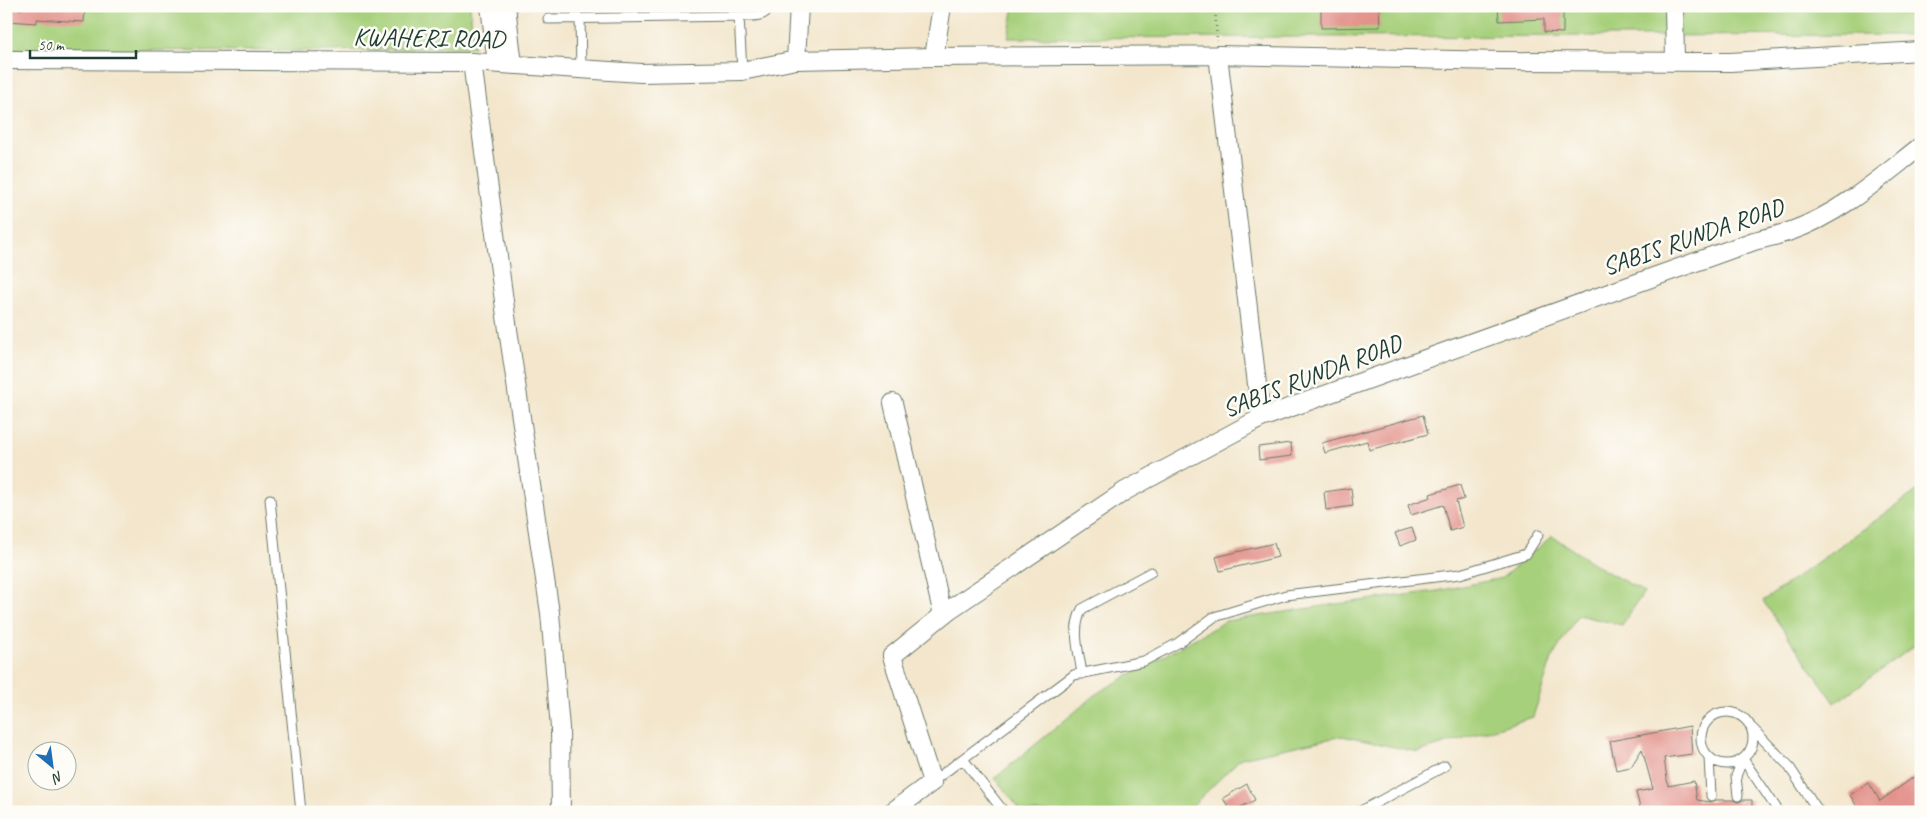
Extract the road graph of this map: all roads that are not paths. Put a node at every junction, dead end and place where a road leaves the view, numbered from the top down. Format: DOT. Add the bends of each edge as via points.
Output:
graph roads {
  1 [pos="490,6"];
  2 [pos="506,6"];
  3 [pos="770,6"];
  4 [pos="799,6"];
  5 [pos="942,6"];
  6 [pos="1674,6"];
  7 [pos="739,16"];
  8 [pos="548,19"];
  9 [pos="580,19"];
  10 [pos="1921,51"];
  11 [pos="1218,55"];
  12 [pos="934,57"];
  13 [pos="6,60"];
  14 [pos="796,60"];
  15 [pos="1675,61"];
  16 [pos="472,62"];
  17 [pos="505,64"];
  18 [pos="581,69"];
  19 [pos="742,71"];
  20 [pos="1921,146"];
  21 [pos="892,403"];
  22 [pos="1261,418"];
  23 [pos="270,499"];
  24 [pos="1538,535"];
  25 [pos="1151,572"];
  26 [pos="943,615"];
  27 [pos="1082,674"];
  28 [pos="1752,728"];
  29 [pos="1709,757"];
  30 [pos="963,759"];
  31 [pos="1743,759"];
  32 [pos="1445,766"];
  33 [pos="932,782"];
  34 [pos="1711,796"];
  35 [pos="1738,796"];
  36 [pos="301,812"];
  37 [pos="561,812"];
  38 [pos="892,812"];
  39 [pos="1004,812"];
  40 [pos="1359,812"];
  41 [pos="1779,812"];
  42 [pos="1819,812"];
  1 -- 17 [label="street"];
  2 -- 17 [label="street"];
  3 -- 7 [label="lane" via="769,12 763,15"];
  4 -- 14 [label="street"];
  5 -- 12 [label="street"];
  6 -- 15 [label="street"];
  7 -- 9 [label="lane"];
  7 -- 19 [label="lane"];
  8 -- 9 [label="lane"];
  9 -- 18 [label="lane"];
  10 -- 15 [label="street, KWAHERI ROAD" via="1730,62"];
  11 -- 12 [label="street, KWAHERI ROAD"];
  11 -- 15 [label="street, KWAHERI ROAD"];
  11 -- 22 [label="street"];
  12 -- 14 [label="street, KWAHERI ROAD"];
  13 -- 16 [label="street, KWAHERI ROAD"];
  14 -- 19 [label="street, KWAHERI ROAD"];
  16 -- 17 [label="street, KWAHERI ROAD"];
  16 -- 37 [label="street" via="550,613 560,728"];
  17 -- 18 [label="street, KWAHERI ROAD"];
  18 -- 19 [label="street, KWAHERI ROAD" via="641,73"];
  20 -- 22 [label="street, SABIS RUNDA ROAD" via="1827,214 1792,230"];
  21 -- 26 [label="street"];
  22 -- 26 [label="street, SABIS RUNDA ROAD" via="1125,491"];
  23 -- 36 [label="lane"];
  24 -- 27 [label="lane" via="1526,554 1460,574 1286,595 1214,618 1178,644 1144,661"];
  25 -- 27 [label="lane" via="1082,609 1076,632"];
  26 -- 33 [label="street, SABIS RUNDA ROAD" via="892,656"];
  27 -- 30 [label="lane" via="1074,675"];
  28 -- 29 [label="lane" via="1741,715 1733,712 1716,714 1709,719 1701,734 1704,751"];
  28 -- 31 [label="lane" via="1753,745"];
  28 -- 42 [label="lane" via="1788,765"];
  29 -- 31 [label="lane" via="1726,764"];
  29 -- 34 [label="lane"];
  30 -- 33 [label="lane"];
  30 -- 39 [label="lane"];
  31 -- 35 [label="lane" via="1736,776"];
  31 -- 41 [label="lane"];
  32 -- 40 [label="lane"];
  33 -- 38 [label="street"];
}
